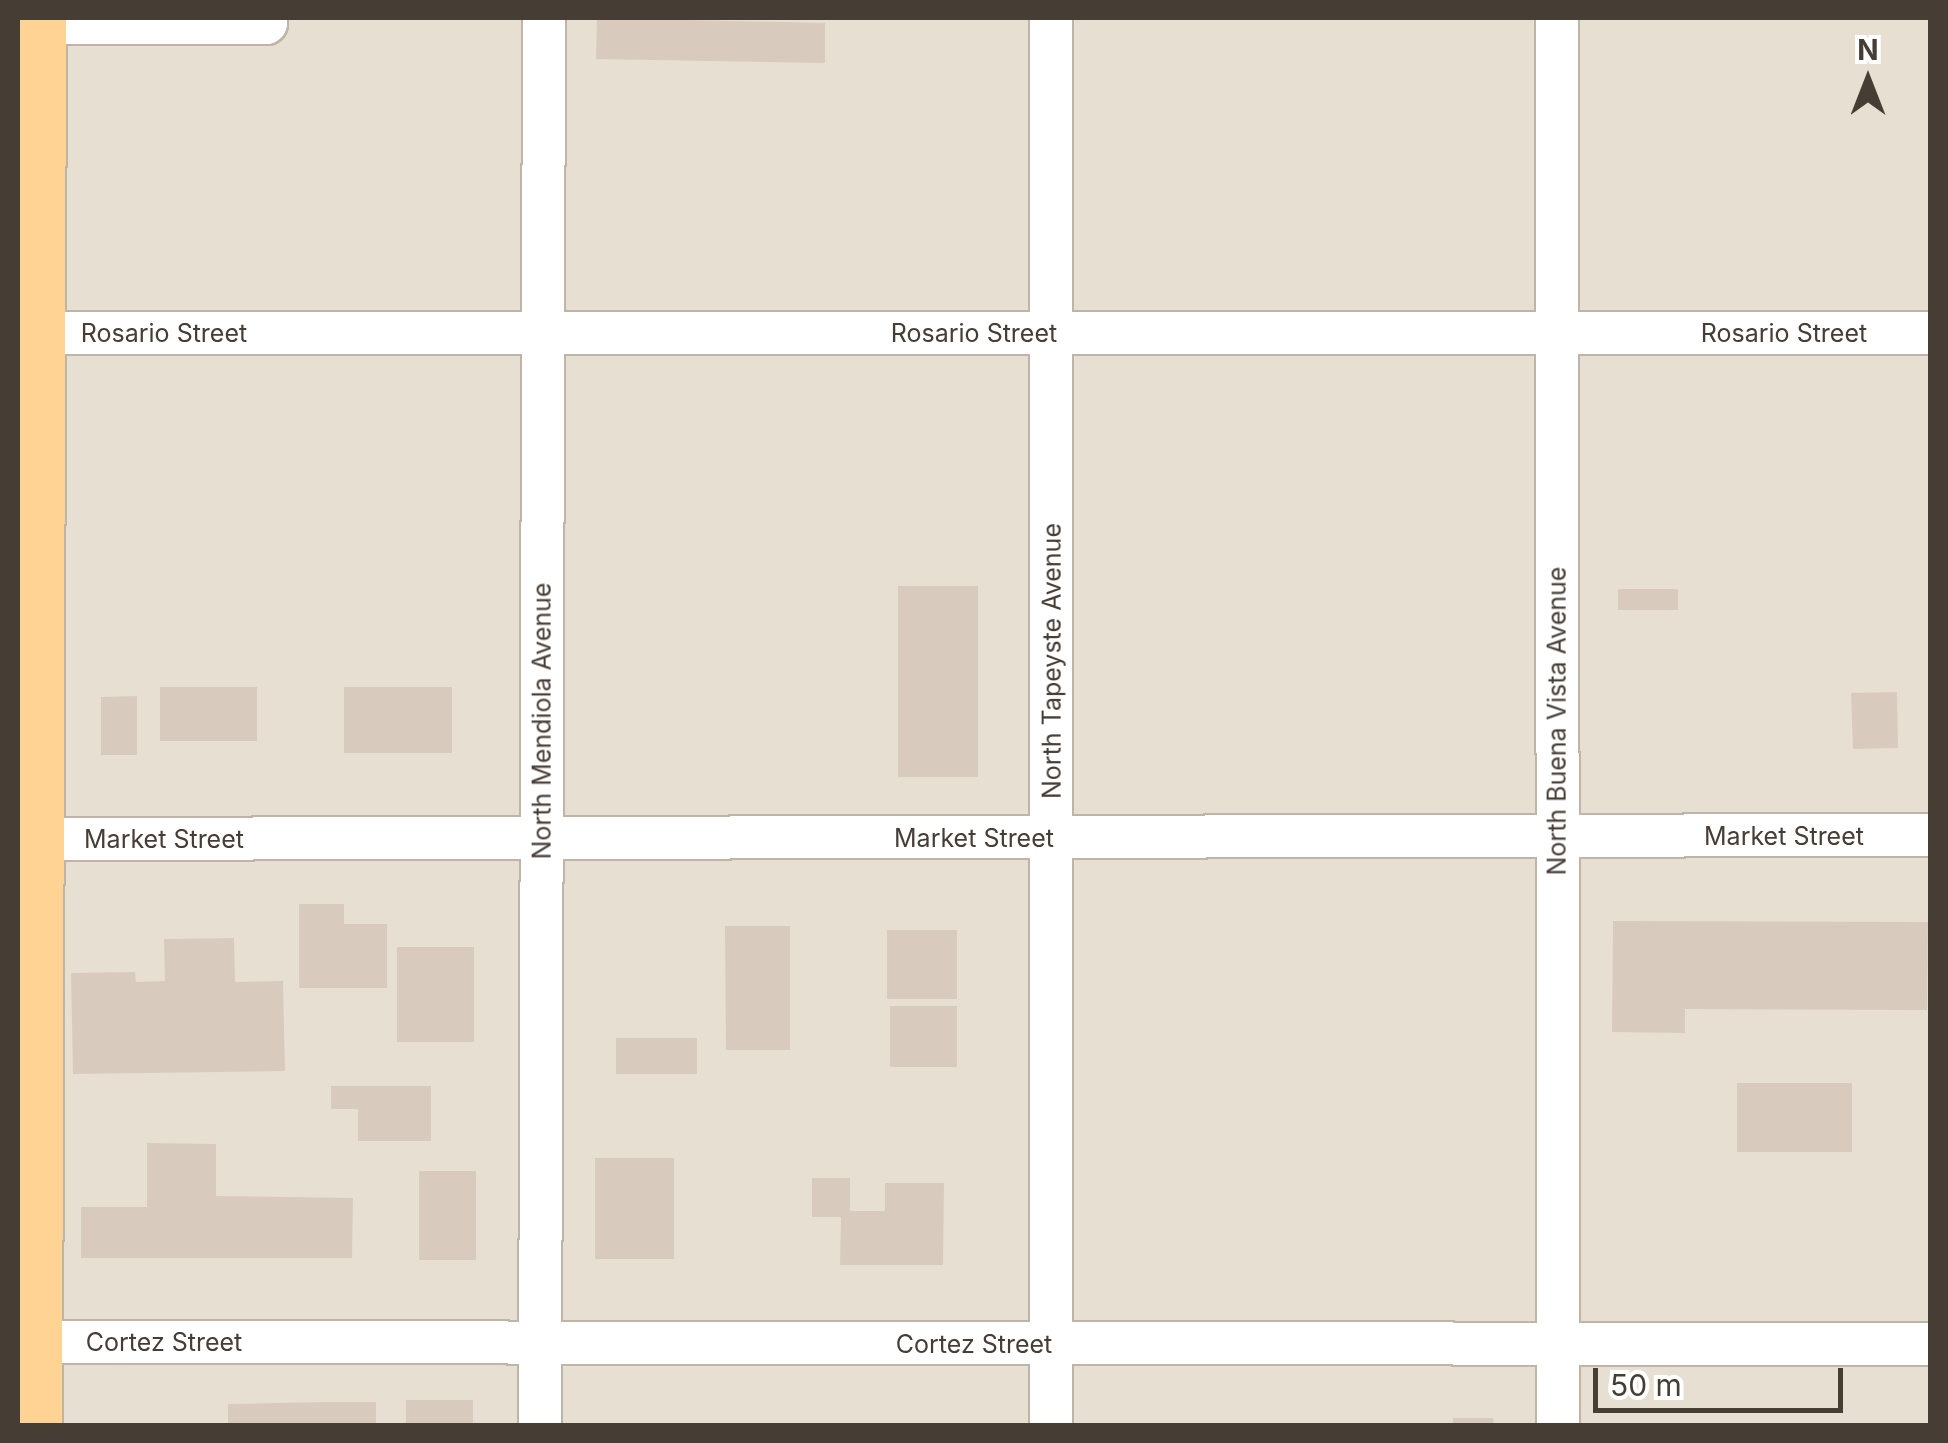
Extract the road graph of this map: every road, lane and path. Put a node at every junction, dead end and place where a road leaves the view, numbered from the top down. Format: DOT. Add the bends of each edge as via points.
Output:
graph roads {
  1 [pos="544,18"];
  2 [pos="1052,18"];
  3 [pos="1557,18"];
  4 [pos="38,20"];
  5 [pos="102,20"];
  6 [pos="144,20"];
  7 [pos="239,20"];
  8 [pos="27,333"];
  9 [pos="544,333"];
  10 [pos="1053,333"];
  11 [pos="1557,333"];
  12 [pos="1930,333"];
  13 [pos="1558,836"];
  14 [pos="1930,836"];
  15 [pos="1052,837"];
  16 [pos="542,838"];
  17 [pos="26,839"];
  18 [pos="26,897"];
  19 [pos="26,1044"];
  20 [pos="26,1342"];
  21 [pos="540,1343"];
  22 [pos="1051,1344"];
  23 [pos="1558,1344"];
  24 [pos="1930,1344"];
  25 [pos="34,1426"];
  26 [pos="540,1426"];
  27 [pos="1050,1426"];
  28 [pos="1558,1426"];
  1 -- 9 [label="street, North Mendiola Avenue"];
  2 -- 10 [label="street, North Tapeyste Avenue"];
  3 -- 11 [label="street, North Buena Vista Avenue"];
  4 -- 5 [label="street"];
  4 -- 8 [label="main road"];
  5 -- 6 [label="street"];
  6 -- 7 [label="street"];
  8 -- 9 [label="street, Rosario Street"];
  8 -- 17 [label="main road"];
  9 -- 10 [label="street, Rosario Street"];
  9 -- 16 [label="street, North Mendiola Avenue"];
  10 -- 11 [label="street, Rosario Street"];
  10 -- 15 [label="street, North Tapeyste Avenue"];
  11 -- 12 [label="street, Rosario Street"];
  11 -- 13 [label="street, North Buena Vista Avenue"];
  13 -- 14 [label="street, Market Street"];
  13 -- 15 [label="street, Market Street"];
  13 -- 23 [label="street, North Buena Vista Avenue"];
  15 -- 16 [label="street, Market Street"];
  15 -- 22 [label="street, North Tapeyste Avenue"];
  16 -- 17 [label="street, Market Street"];
  16 -- 21 [label="street, North Mendiola Avenue"];
  17 -- 18 [label="main road"];
  18 -- 19 [label="main road"];
  19 -- 20 [label="main road"];
  20 -- 21 [label="street, Cortez Street"];
  20 -- 25 [label="main road"];
  21 -- 22 [label="street, Cortez Street"];
  21 -- 26 [label="street, North Mendiola Avenue"];
  22 -- 23 [label="street, Cortez Street"];
  22 -- 27 [label="street, North Tapeyste Avenue"];
  23 -- 24 [label="street, Cortez Street"];
  23 -- 28 [label="street, North Buena Vista Avenue"];
}
